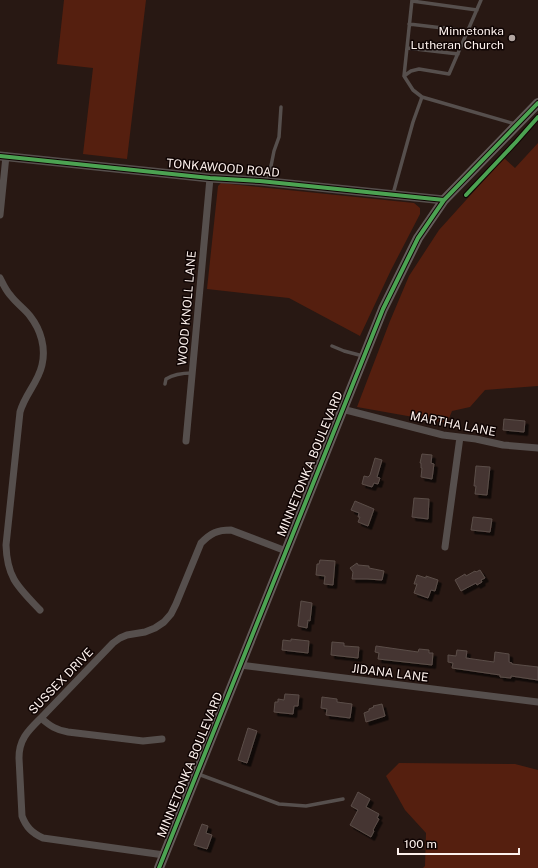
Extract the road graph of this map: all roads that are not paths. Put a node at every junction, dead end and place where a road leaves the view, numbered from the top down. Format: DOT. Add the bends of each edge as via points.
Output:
graph roads {
  1 [pos="412,0"];
  2 [pos="481,0"];
  3 [pos="477,10"];
  4 [pos="409,24"];
  5 [pos="468,31"];
  6 [pos="407,48"];
  7 [pos="458,54"];
  8 [pos="404,76"];
  9 [pos="422,96"];
  10 [pos="538,103"];
  11 [pos="281,107"];
  12 [pos="518,125"];
  13 [pos="3,156"];
  14 [pos="210,178"];
  15 [pos="268,182"];
  16 [pos="393,195"];
  17 [pos="444,200"];
  18 [pos="0,215"];
  19 [pos="0,278"];
  20 [pos="332,346"];
  21 [pos="364,356"];
  22 [pos="192,373"];
  23 [pos="165,384"];
  24 [pos="342,409"];
  25 [pos="460,437"];
  26 [pos="186,441"];
  27 [pos="538,448"];
  28 [pos="445,547"];
  29 [pos="286,552"];
  30 [pos="40,610"];
  31 [pos="240,666"];
  32 [pos="538,702"];
  33 [pos="41,718"];
  34 [pos="162,739"];
  35 [pos="197,774"];
  36 [pos="343,799"];
  37 [pos="164,855"];
  38 [pos="159,868"];
  1 -- 3 [label="lane"];
  1 -- 4 [label="lane"];
  2 -- 3 [label="lane"];
  3 -- 5 [label="lane"];
  4 -- 5 [label="lane"];
  4 -- 6 [label="lane"];
  5 -- 7 [label="lane"];
  6 -- 7 [label="lane"];
  6 -- 8 [label="lane"];
  7 -- 8 [label="lane" via="449,74 419,69"];
  8 -- 9 [label="lane" via="413,90"];
  9 -- 12 [label="lane"];
  9 -- 16 [label="lane"];
  10 -- 12 [label="main road, MINNETONKA BOULEVARD"];
  11 -- 15 [label="lane" via="279,137"];
  12 -- 17 [label="main road, MINNETONKA BOULEVARD"];
  13 -- 14 [label="street, TONKAWOOD ROAD"];
  13 -- 18 [label="street"];
  14 -- 15 [label="street, TONKAWOOD ROAD"];
  14 -- 22 [label="street, WOOD KNOLL LANE"];
  15 -- 16 [label="street, TONKAWOOD ROAD"];
  16 -- 17 [label="street, TONKAWOOD ROAD"];
  17 -- 21 [label="main road, MINNETONKA BOULEVARD" via="418,238 383,309"];
  19 -- 30 [label="street" via="11,297 30,315 37,326 44,352 39,377 26,396 20,412 6,545 6,558 15,582"];
  20 -- 21 [label="lane"];
  21 -- 24 [label="main road, MINNETONKA BOULEVARD"];
  22 -- 23 [label="lane" via="172,375 166,379"];
  22 -- 26 [label="street, WOOD KNOLL LANE"];
  24 -- 25 [label="street, MARTHA LANE"];
  24 -- 29 [label="main road, MINNETONKA BOULEVARD"];
  25 -- 27 [label="street, MARTHA LANE"];
  25 -- 28 [label="street"];
  29 -- 31 [label="main road, MINNETONKA BOULEVARD"];
  29 -- 33 [label="street, SUSSEX DRIVE" via="231,530 214,532 201,543 176,604 164,622 155,628 127,635 113,643"];
  31 -- 32 [label="street, JIDANA LANE"];
  31 -- 35 [label="main road, MINNETONKA BOULEVARD"];
  33 -- 34 [label="street" via="57,730 68,732 143,741"];
  33 -- 37 [label="street, SUSSEX DRIVE" via="25,736 19,751 22,816 29,830 43,838"];
  35 -- 36 [label="lane" via="278,804 306,806"];
  35 -- 37 [label="main road, MINNETONKA BOULEVARD"];
  37 -- 38 [label="main road, MINNETONKA BOULEVARD"];
}
